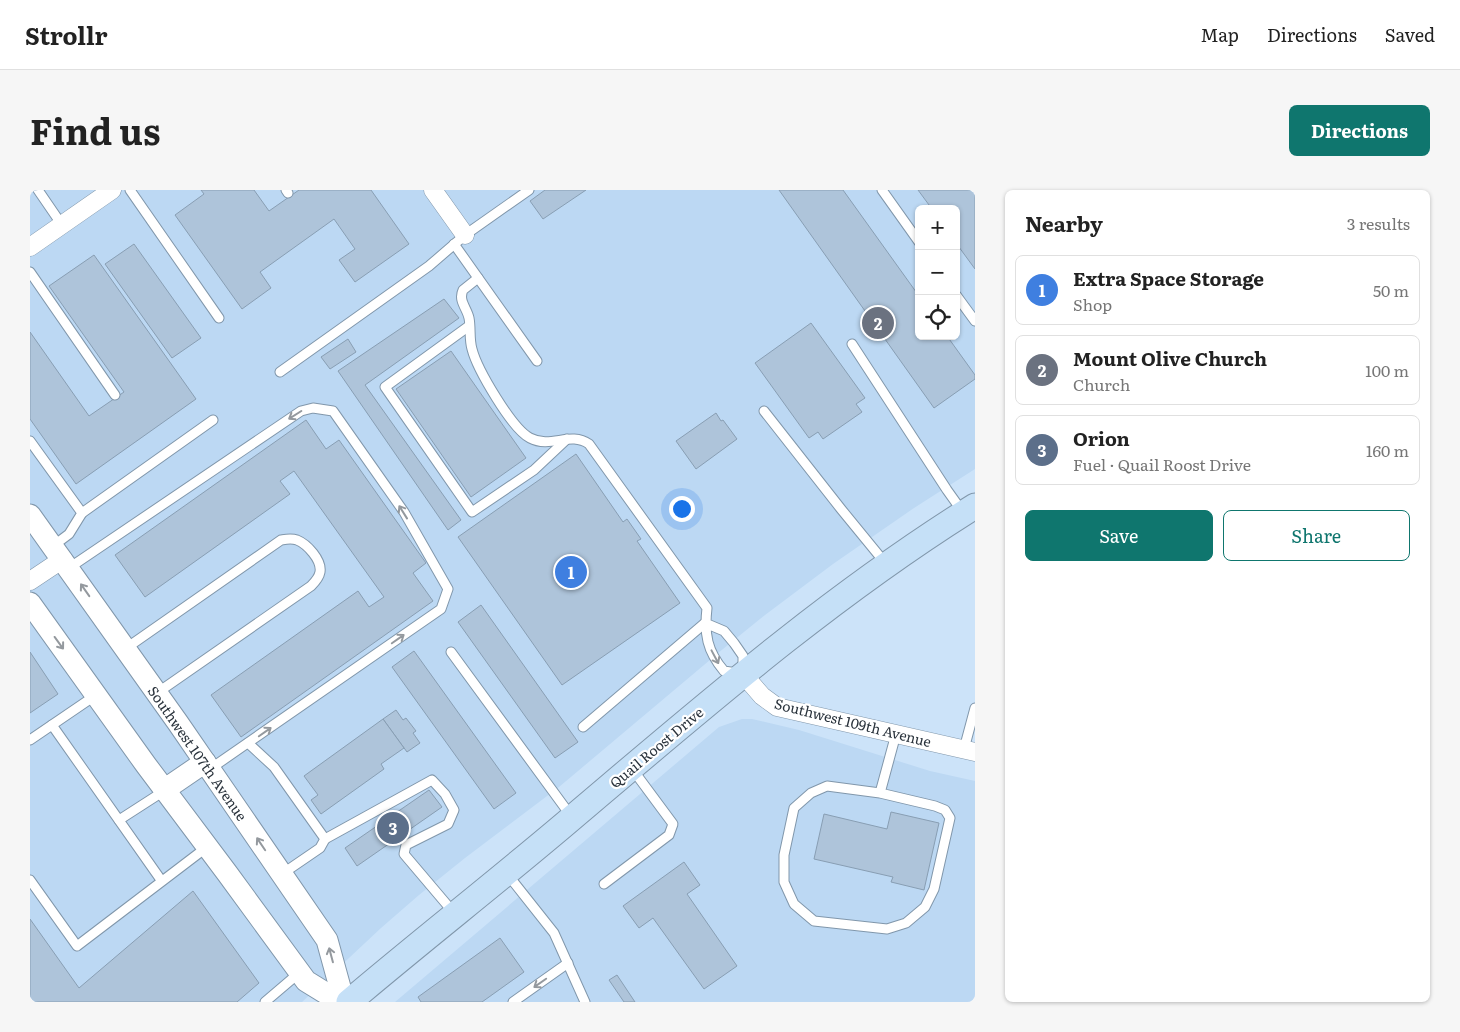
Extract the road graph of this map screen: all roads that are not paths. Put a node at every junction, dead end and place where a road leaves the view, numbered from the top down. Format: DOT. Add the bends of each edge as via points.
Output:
graph roads {
  1 [pos="38,190"];
  2 [pos="112,190"];
  3 [pos="130,190"];
  4 [pos="433,190"];
  5 [pos="528,190"];
  6 [pos="882,190"];
  7 [pos="62,225"];
  8 [pos="915,236"];
  9 [pos="460,240"];
  10 [pos="31,245"];
  11 [pos="30,272"];
  12 [pos="478,278"];
  13 [pos="960,300"];
  14 [pos="220,318"];
  15 [pos="975,321"];
  16 [pos="470,326"];
  17 [pos="852,344"];
  18 [pos="537,361"];
  19 [pos="280,372"];
  20 [pos="115,395"];
  21 [pos="764,410"];
  22 [pos="213,420"];
  23 [pos="567,439"];
  24 [pos="30,440"];
  25 [pos="970,510"];
  26 [pos="82,513"];
  27 [pos="30,515"];
  28 [pos="62,558"];
  29 [pos="886,564"];
  30 [pos="30,581"];
  31 [pos="30,603"];
  32 [pos="705,623"];
  33 [pos="126,649"];
  34 [pos="451,652"];
  35 [pos="743,674"];
  36 [pos="157,693"];
  37 [pos="96,695"];
  38 [pos="975,708"];
  39 [pos="52,725"];
  40 [pos="582,727"];
  41 [pos="896,734"];
  42 [pos="30,740"];
  43 [pos="248,743"];
  44 [pos="970,750"];
  45 [pos="208,766"];
  46 [pos="631,768"];
  47 [pos="164,790"];
  48 [pos="880,793"];
  49 [pos="573,818"];
  50 [pos="119,820"];
  51 [pos="325,839"];
  52 [pos="208,847"];
  53 [pos="507,873"];
  54 [pos="282,874"];
  55 [pos="30,880"];
  56 [pos="161,880"];
  57 [pos="604,884"];
  58 [pos="456,915"];
  59 [pos="568,963"];
  60 [pos="300,972"];
  61 [pos="265,1002"];
  62 [pos="340,1002"];
  63 [pos="344,1002"];
  64 [pos="349,1002"];
  65 [pos="513,1002"];
  66 [pos="585,1002"];
  1 -- 7 [label="lane"];
  2 -- 7 [label="street"];
  3 -- 14 [label="lane"];
  4 -- 9 [label="street"];
  5 -- 9 [label="lane"];
  6 -- 8 [label="lane"];
  7 -- 10 [label="street"];
  9 -- 12 [label="lane"];
  9 -- 19 [label="lane" via="429,266"];
  11 -- 20 [label="lane"];
  12 -- 16 [label="lane" via="461,294"];
  12 -- 18 [label="lane"];
  13 -- 15 [label="lane"];
  16 -- 23 [label="lane" via="471,348 481,372 522,434 540,442"];
  16 -- 23 [label="lane" via="384,387 472,512 534,470"];
  17 -- 25 [label="lane" via="941,482"];
  21 -- 29 [label="lane"];
  22 -- 26 [label="lane"];
  23 -- 32 [label="lane" via="578,438 589,444 707,608"];
  24 -- 26 [label="lane"];
  25 -- 29 [label="main road, Quail Roost Drive"];
  26 -- 28 [label="lane" via="69,534"];
  27 -- 28 [label="street, Southwest 107th Avenue"];
  28 -- 30 [label="street"];
  33 -- 28 [label="street, Southwest 107th Avenue, one-way"];
  43 -- 28 [label="lane, one-way" via="441,609 448,589 404,512 333,411 313,408 301,411"];
  29 -- 35 [label="main road, Quail Roost Drive"];
  31 -- 37 [label="street, one-way"];
  32 -- 35 [label="lane" via="724,631 734,643 743,656"];
  32 -- 35 [label="lane, one-way" via="714,659 724,671"];
  32 -- 40 [label="lane"];
  33 -- 36 [label="street, Southwest 107th Avenue"];
  33 -- 36 [label="lane" via="281,540 289,538 303,543 313,554 320,571 311,586"];
  34 -- 49 [label="lane"];
  35 -- 41 [label="street, Southwest 109th Avenue" via="762,696 777,707"];
  35 -- 46 [label="main road, Quail Roost Drive"];
  36 -- 45 [label="street, Southwest 107th Avenue"];
  37 -- 39 [label="lane"];
  37 -- 47 [label="street"];
  38 -- 44 [label="lane"];
  39 -- 42 [label="lane"];
  39 -- 50 [label="lane"];
  41 -- 44 [label="street, Southwest 109th Avenue"];
  41 -- 48 [label="lane"];
  43 -- 45 [label="lane"];
  43 -- 51 [label="lane" via="274,767"];
  45 -- 47 [label="street"];
  54 -- 45 [label="street, Southwest 107th Avenue, one-way"];
  46 -- 49 [label="main road, Quail Roost Drive"];
  46 -- 57 [label="lane" via="673,824 669,835"];
  47 -- 50 [label="lane"];
  47 -- 52 [label="street"];
  48 -- 48 [label="lane" via="827,786 811,793 794,808 784,855 784,882 794,904 814,920 887,929 906,923 925,907 934,889 950,818 945,810 935,806"];
  49 -- 53 [label="main road, Quail Roost Drive"];
  50 -- 56 [label="lane"];
  51 -- 54 [label="lane" via="320,848"];
  51 -- 58 [label="lane" via="432,780 454,810 448,824 406,845 404,854"];
  52 -- 56 [label="lane"];
  52 -- 60 [label="street"];
  53 -- 58 [label="main road, Quail Roost Drive"];
  53 -- 59 [label="lane" via="554,933"];
  63 -- 54 [label="street, Southwest 107th Avenue, one-way" via="327,940"];
  55 -- 56 [label="lane" via="77,946"];
  58 -- 64 [label="main road, Quail Roost Drive"];
  59 -- 65 [label="lane, one-way"];
  59 -- 66 [label="lane"];
  60 -- 61 [label="lane"];
  60 -- 62 [label="street" via="306,982"];
}
